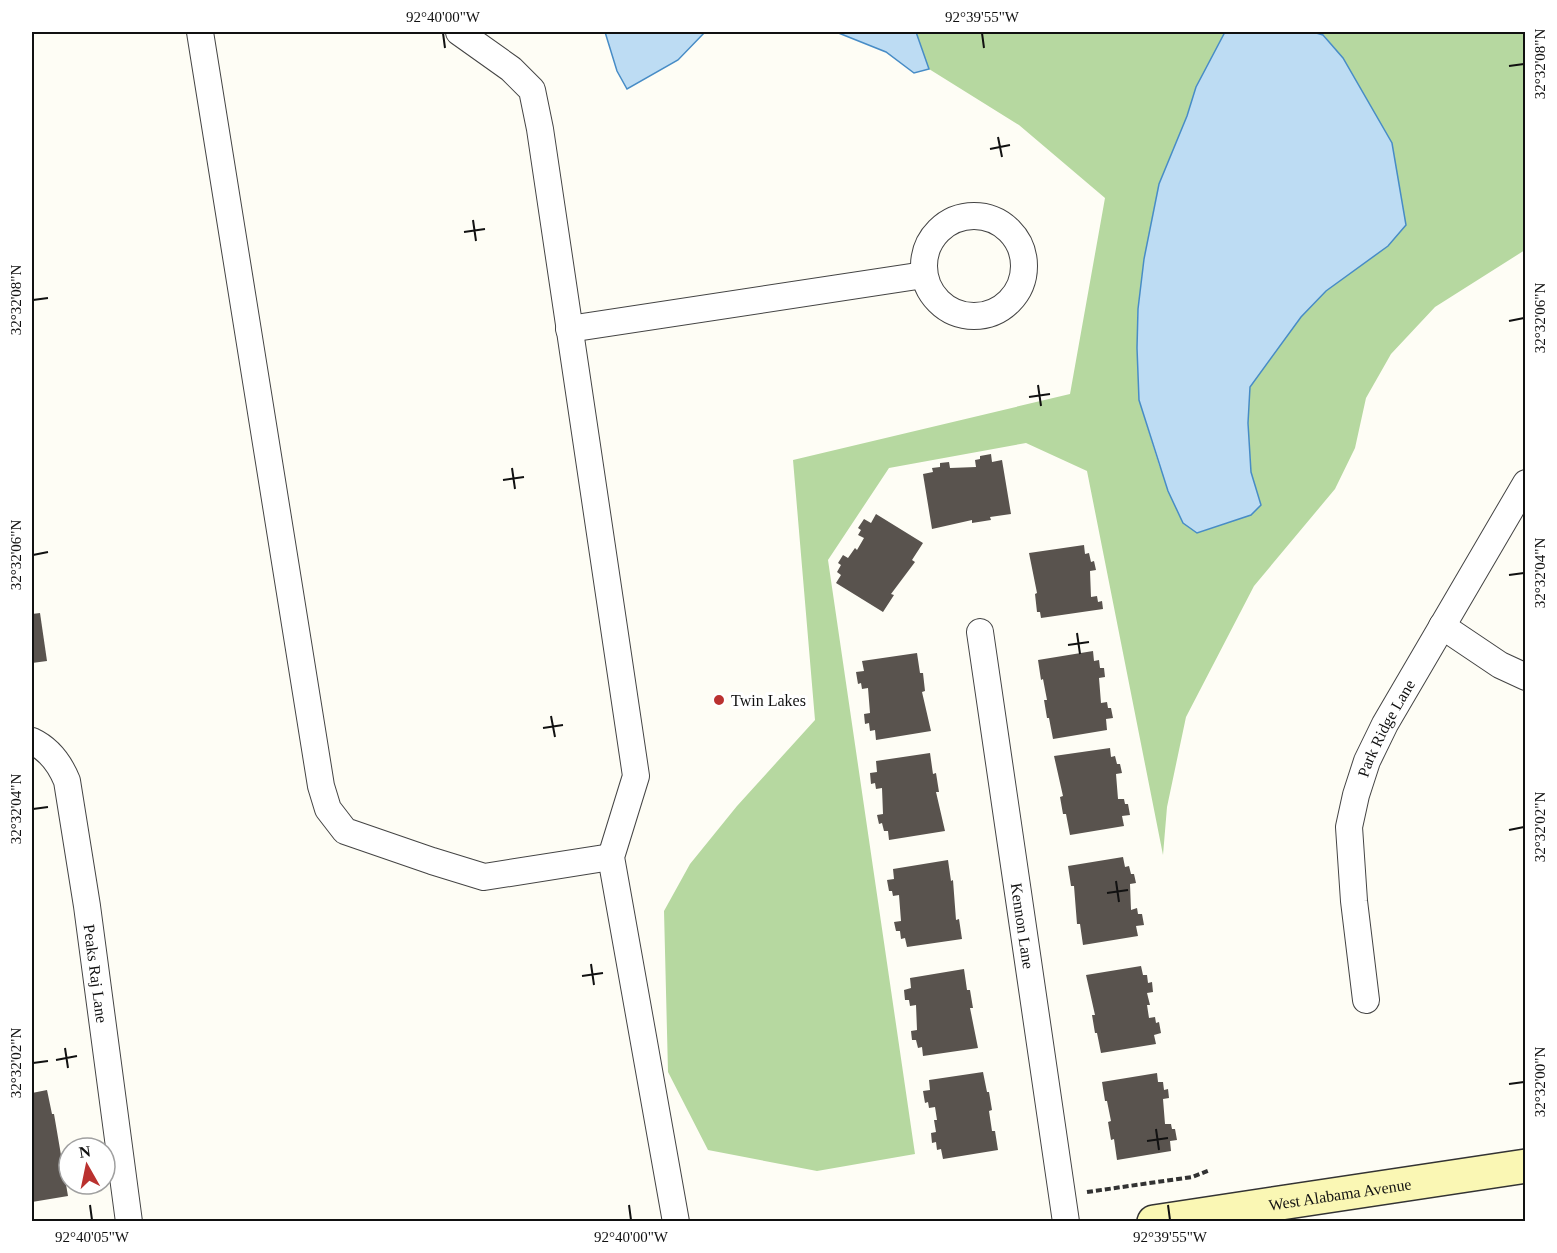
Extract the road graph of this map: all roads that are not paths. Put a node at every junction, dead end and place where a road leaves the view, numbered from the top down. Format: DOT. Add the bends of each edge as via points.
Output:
graph roads {
  1 [pos="200,32"];
  2 [pos="459,32"];
  3 [pos="924,275"];
  4 [pos="569,329"];
  5 [pos="1526,483"];
  6 [pos="1442,626"];
  7 [pos="980,632"];
  8 [pos="1526,677"];
  9 [pos="32,741"];
  10 [pos="611,857"];
  11 [pos="1366,1000"];
  12 [pos="1526,1166"];
  13 [pos="129,1221"];
  14 [pos="676,1221"];
  15 [pos="1066,1221"];
  16 [pos="1154,1221"];
  1 -- 10 [label="street" via="321,786 328,809 345,831 484,877"];
  2 -- 4 [label="street" via="511,69 532,90"];
  3 -- 4 [label="street"];
  4 -- 10 [label="street" via="636,776"];
  5 -- 6 [label="street, Park Ridge Lane"];
  6 -- 8 [label="street" via="1500,665"];
  6 -- 11 [label="street, Park Ridge Lane" via="1367,761 1349,827"];
  7 -- 15 [label="street, Kennon Lane"];
  9 -- 13 [label="street, Peaks Raj Lane" via="62,769 67,781"];
  10 -- 14 [label="street"];
  12 -- 16 [label="main road, West Alabama Avenue"];
}
